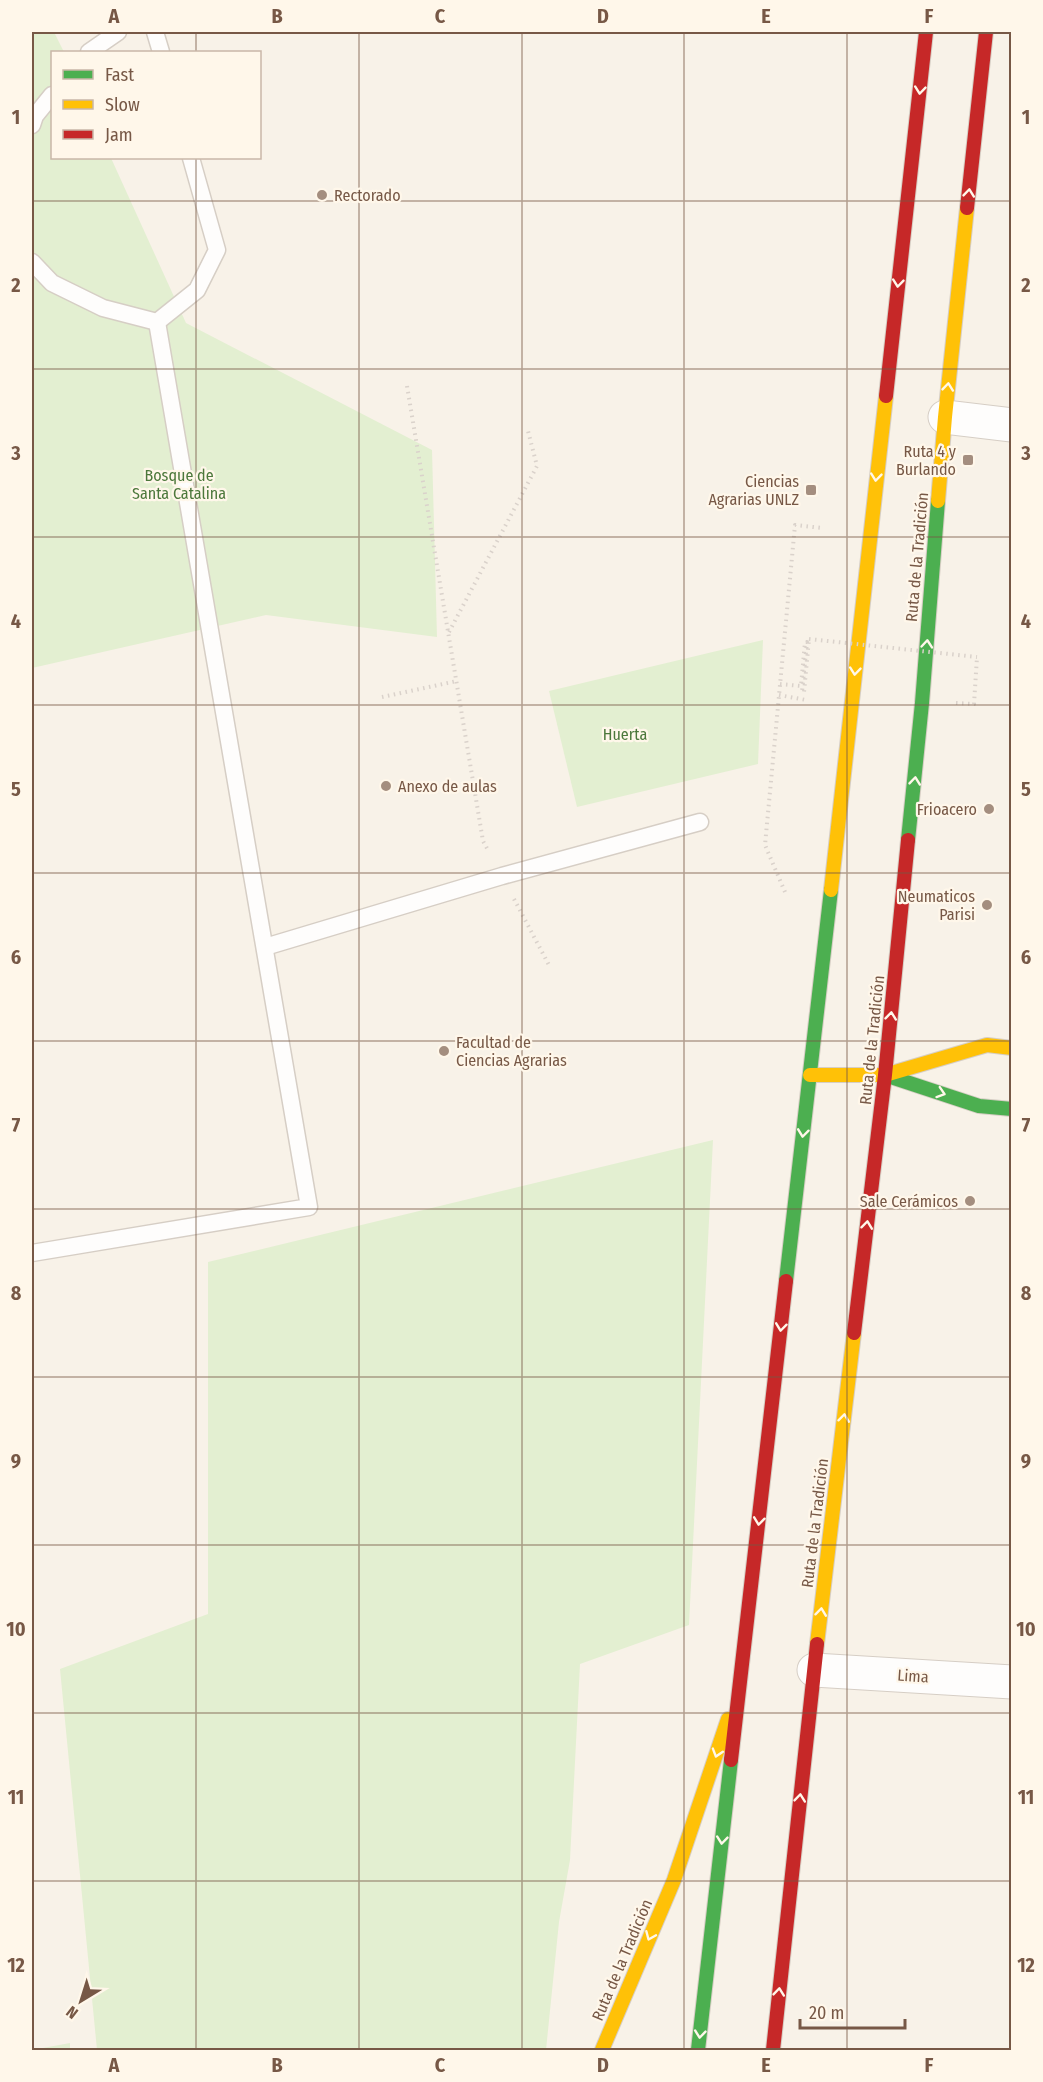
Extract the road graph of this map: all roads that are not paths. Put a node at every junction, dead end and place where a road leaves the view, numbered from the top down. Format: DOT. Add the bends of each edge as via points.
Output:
graph roads {
  1 [pos="118,32"];
  2 [pos="154,32"];
  3 [pos="926,32"];
  4 [pos="986,32"];
  5 [pos="90,51"];
  6 [pos="160,51"];
  7 [pos="51,96"];
  8 [pos="32,125"];
  9 [pos="191,159"];
  10 [pos="32,262"];
  11 [pos="158,322"];
  12 [pos="945,417"];
  13 [pos="1011,425"];
  14 [pos="700,822"];
  15 [pos="265,947"];
  16 [pos="1011,1048"];
  17 [pos="810,1075"];
  18 [pos="885,1075"];
  19 [pos="1011,1109"];
  20 [pos="32,1252"];
  21 [pos="814,1670"];
  22 [pos="741,1677"];
  23 [pos="1011,1682"];
  24 [pos="602,2050"];
  25 [pos="698,2050"];
  26 [pos="773,2050"];
  1 -- 5 [label="lane"];
  2 -- 6 [label="lane"];
  3 -- 17 [label="main road, Ruta de la Tradición, one-way"];
  12 -- 4 [label="main road, Ruta de la Tradición, one-way"];
  7 -- 8 [label="lane"];
  9 -- 11 [label="lane" via="217,250 197,290"];
  10 -- 11 [label="lane" via="52,283 104,308"];
  11 -- 15 [label="lane"];
  12 -- 13 [label="street"];
  18 -- 12 [label="main road, Ruta de la Tradición, one-way"];
  14 -- 15 [label="lane"];
  15 -- 20 [label="lane" via="309,1207"];
  16 -- 18 [label="main road" via="987,1045"];
  17 -- 18 [label="main road"];
  17 -- 22 [label="main road, Ruta de la Tradición, one-way"];
  18 -- 19 [label="main road, one-way" via="979,1106"];
  21 -- 18 [label="main road, Ruta de la Tradición, one-way"];
  21 -- 23 [label="street, Lima"];
  26 -- 21 [label="main road, Ruta de la Tradición, one-way"];
  22 -- 24 [label="main road, Ruta de la Tradición, one-way" via="674,1880"];
  22 -- 25 [label="main road, Ruta de la Tradición, one-way"];
}
